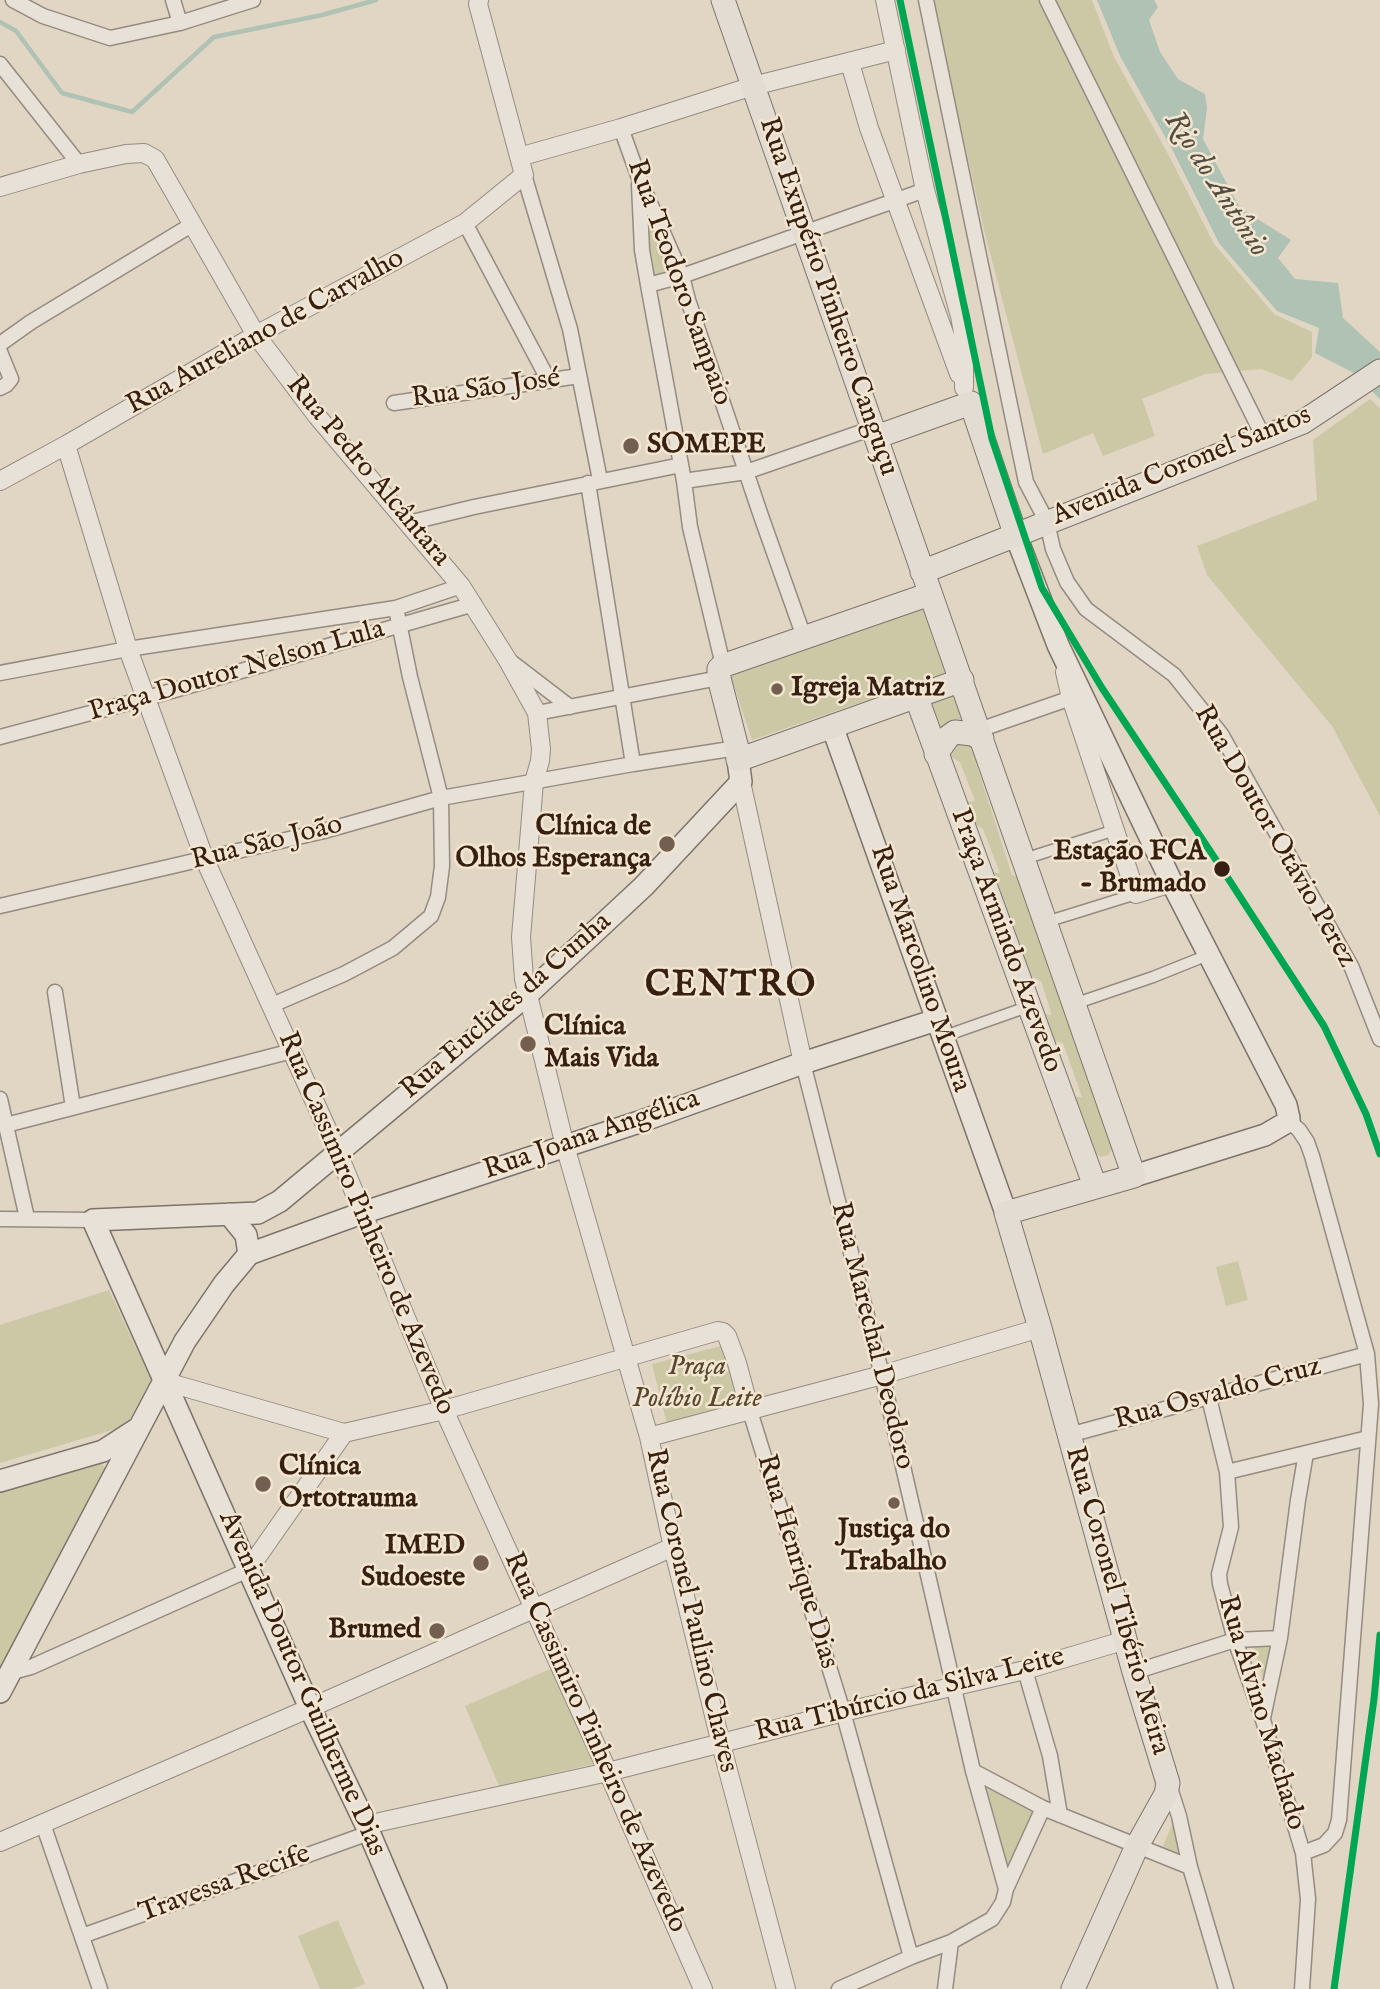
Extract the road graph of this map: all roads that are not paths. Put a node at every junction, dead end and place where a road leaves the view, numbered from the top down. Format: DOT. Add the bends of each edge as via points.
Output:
graph roads {
  1 [pos="13,0"];
  2 [pos="39,0"];
  3 [pos="173,0"];
  4 [pos="253,0"];
  5 [pos="723,0"];
  6 [pos="885,0"];
  7 [pos="926,0"];
  8 [pos="1047,0"];
  9 [pos="479,2"];
  10 [pos="43,16"];
  11 [pos="180,23"];
  12 [pos="896,50"];
  13 [pos="850,63"];
  14 [pos="0,64"];
  15 [pos="753,86"];
  16 [pos="621,128"];
  17 [pos="79,164"];
  18 [pos="522,166"];
  19 [pos="639,178"];
  20 [pos="0,187"];
  21 [pos="925,190"];
  22 [pos="897,201"];
  23 [pos="465,222"];
  24 [pos="193,224"];
  25 [pos="806,233"];
  26 [pos="682,276"];
  27 [pos="648,285"];
  28 [pos="256,335"];
  29 [pos="0,344"];
  30 [pos="0,352"];
  31 [pos="1380,371"];
  32 [pos="579,376"];
  33 [pos="549,381"];
  34 [pos="0,388"];
  35 [pos="967,395"];
  36 [pos="394,403"];
  37 [pos="874,432"];
  38 [pos="1264,438"];
  39 [pos="66,445"];
  40 [pos="681,465"];
  41 [pos="746,472"];
  42 [pos="0,481"];
  43 [pos="684,481"];
  44 [pos="594,482"];
  45 [pos="1048,522"];
  46 [pos="408,523"];
  47 [pos="1016,536"];
  48 [pos="926,583"];
  49 [pos="461,586"];
  50 [pos="474,604"];
  51 [pos="396,608"];
  52 [pos="400,626"];
  53 [pos="804,637"];
  54 [pos="1058,645"];
  55 [pos="128,649"];
  56 [pos="507,659"];
  57 [pos="721,672"];
  58 [pos="0,673"];
  59 [pos="962,680"];
  60 [pos="621,696"];
  61 [pos="916,696"];
  62 [pos="146,698"];
  63 [pos="1071,698"];
  64 [pos="570,707"];
  65 [pos="537,713"];
  66 [pos="832,726"];
  67 [pos="980,734"];
  68 [pos="0,737"];
  69 [pos="936,754"];
  70 [pos="738,763"];
  71 [pos="632,764"];
  72 [pos="534,782"];
  73 [pos="442,799"];
  74 [pos="1115,830"];
  75 [pos="1024,859"];
  76 [pos="205,860"];
  77 [pos="1172,883"];
  78 [pos="1136,894"];
  79 [pos="0,906"];
  80 [pos="1046,922"];
  81 [pos="1208,955"];
  82 [pos="55,992"];
  83 [pos="528,994"];
  84 [pos="1074,1004"];
  85 [pos="272,1005"];
  86 [pos="1030,1006"];
  87 [pos="939,1028"];
  88 [pos="1380,1038"];
  89 [pos="292,1051"];
  90 [pos="803,1063"];
  91 [pos="0,1099"];
  92 [pos="73,1107"];
  93 [pos="1289,1121"];
  94 [pos="6,1125"];
  95 [pos="565,1146"];
  96 [pos="338,1153"];
  97 [pos="1134,1176"];
  98 [pos="1095,1186"];
  99 [pos="362,1213"];
  100 [pos="1006,1213"];
  101 [pos="229,1214"];
  102 [pos="138,1217"];
  103 [pos="27,1218"];
  104 [pos="0,1219"];
  105 [pos="93,1220"];
  106 [pos="249,1254"];
  107 [pos="114,1267"];
  108 [pos="1040,1328"];
  109 [pos="144,1337"];
  110 [pos="185,1341"];
  111 [pos="1367,1354"];
  112 [pos="625,1358"];
  113 [pos="882,1375"];
  114 [pos="1375,1379"];
  115 [pos="163,1381"];
  116 [pos="1209,1398"];
  117 [pos="444,1410"];
  118 [pos="750,1411"];
  119 [pos="139,1428"];
  120 [pos="344,1433"];
  121 [pos="1069,1435"];
  122 [pos="649,1437"];
  123 [pos="1368,1438"];
  124 [pos="103,1451"];
  125 [pos="1306,1453"];
  126 [pos="1227,1472"];
  127 [pos="115,1476"];
  128 [pos="0,1480"];
  129 [pos="673,1547"];
  130 [pos="248,1570"];
  131 [pos="534,1608"];
  132 [pos="1280,1638"];
  133 [pos="1126,1640"];
  134 [pos="1235,1640"];
  135 [pos="1025,1670"];
  136 [pos="1134,1672"];
  137 [pos="5,1683"];
  138 [pos="953,1686"];
  139 [pos="310,1708"];
  140 [pos="843,1712"];
  141 [pos="1262,1720"];
  142 [pos="722,1744"];
  143 [pos="973,1771"];
  144 [pos="608,1772"];
  145 [pos="1168,1783"];
  146 [pos="1042,1808"];
  147 [pos="1060,1815"];
  148 [pos="43,1824"];
  149 [pos="368,1829"];
  150 [pos="0,1842"];
  151 [pos="1137,1846"];
  152 [pos="1303,1853"];
  153 [pos="1190,1867"];
  154 [pos="1006,1889"];
  155 [pos="82,1936"];
  156 [pos="951,1942"];
  157 [pos="911,1957"];
  158 [pos="100,1989"];
  159 [pos="436,1989"];
  160 [pos="703,1989"];
  161 [pos="786,1989"];
  162 [pos="839,1989"];
  163 [pos="945,1989"];
  164 [pos="1073,1989"];
  165 [pos="1226,1989"];
  166 [pos="1302,1989"];
  1 -- 10 [label="street"];
  2 -- 10 [label="street"];
  3 -- 11 [label="street"];
  4 -- 11 [label="street"];
  5 -- 15 [label="main road, Rua Exupério Pinheiro Canguçu"];
  6 -- 12 [label="street"];
  7 -- 45 [label="street, Rua Doutor Otávio Perez" via="1026,482"];
  8 -- 38 [label="street"];
  9 -- 18 [label="street"];
  10 -- 11 [label="street" via="110,38"];
  12 -- 13 [label="street"];
  12 -- 21 [label="street"];
  13 -- 15 [label="street"];
  13 -- 22 [label="street"];
  14 -- 17 [label="street"];
  15 -- 16 [label="street"];
  15 -- 25 [label="main road, Rua Exupério Pinheiro Canguçu"];
  16 -- 18 [label="street"];
  16 -- 19 [label="street, Rua Teodoro Sampaio"];
  17 -- 20 [label="street"];
  17 -- 24 [label="street, Rua Pedro Alcântara" via="144,153 155,159"];
  18 -- 23 [label="street, Rua Aureliano de Carvalho"];
  18 -- 32 [label="street" via="570,329"];
  19 -- 26 [label="street, Rua Teodoro Sampaio"];
  19 -- 27 [label="street"];
  21 -- 22 [label="street"];
  21 -- 35 [label="street" via="960,316"];
  22 -- 25 [label="street"];
  22 -- 35 [label="street"];
  23 -- 28 [label="street, Rua Aureliano de Carvalho"];
  23 -- 33 [label="street"];
  24 -- 28 [label="street, Rua Pedro Alcântara"];
  24 -- 29 [label="street"];
  25 -- 26 [label="street"];
  25 -- 37 [label="main road, Rua Exupério Pinheiro Canguçu"];
  26 -- 27 [label="street"];
  26 -- 41 [label="street, Rua Teodoro Sampaio"];
  27 -- 40 [label="street"];
  28 -- 39 [label="street, Rua Aureliano de Carvalho"];
  28 -- 46 [label="street, Rua Pedro Alcântara"];
  30 -- 34 [label="street" via="10,379"];
  31 -- 38 [label="main road, Avenida Coronel Santos" via="1303,422"];
  32 -- 33 [label="street, Rua São José"];
  32 -- 44 [label="street"];
  33 -- 36 [label="street, Rua São José"];
  35 -- 37 [label="main road"];
  35 -- 47 [label="main road"];
  37 -- 41 [label="street"];
  37 -- 48 [label="main road, Rua Exupério Pinheiro Canguçu"];
  38 -- 45 [label="main road, Avenida Coronel Santos"];
  39 -- 42 [label="street, Rua Aureliano de Carvalho"];
  39 -- 55 [label="street, Rua Cassimiro Pinheiro de Azevedo"];
  40 -- 43 [label="street"];
  40 -- 44 [label="street"];
  41 -- 43 [label="street"];
  41 -- 53 [label="street, Rua Teodoro Sampaio"];
  43 -- 57 [label="street"];
  44 -- 46 [label="street"];
  44 -- 60 [label="street"];
  45 -- 47 [label="main road, Avenida Coronel Santos"];
  45 -- 88 [label="street, Rua Doutor Otávio Perez" via="1067,582 1086,609 1174,674 1221,734 1352,968"];
  46 -- 49 [label="street, Rua Pedro Alcântara"];
  47 -- 48 [label="main road, Avenida Coronel Santos"];
  47 -- 54 [label="main road"];
  48 -- 53 [label="main road, Avenida Coronel Santos"];
  48 -- 59 [label="main road, Rua Exupério Pinheiro Canguçu"];
  49 -- 50 [label="street, Rua Pedro Alcântara"];
  49 -- 51 [label="street, Praça Doutor Nelson Lula"];
  50 -- 52 [label="street, Praça Doutor Nelson Lula"];
  50 -- 56 [label="street, Rua Pedro Alcântara"];
  51 -- 52 [label="street"];
  51 -- 55 [label="street, Praça Doutor Nelson Lula"];
  52 -- 62 [label="street, Praça Doutor Nelson Lula"];
  52 -- 73 [label="street"];
  53 -- 57 [label="main road, Avenida Coronel Santos"];
  54 -- 63 [label="street"];
  54 -- 77 [label="main road"];
  55 -- 58 [label="street, Praça Doutor Nelson Lula"];
  55 -- 62 [label="street, Rua Cassimiro Pinheiro de Azevedo"];
  56 -- 64 [label="street"];
  56 -- 65 [label="street, Rua Pedro Alcântara"];
  57 -- 60 [label="street"];
  57 -- 70 [label="main road"];
  59 -- 61 [label="main road"];
  59 -- 67 [label="main road, Praça Armindo Azevedo"];
  60 -- 64 [label="street"];
  60 -- 71 [label="street"];
  61 -- 66 [label="main road"];
  61 -- 69 [label="main road, Praça Armindo Azevedo"];
  62 -- 68 [label="street, Praça Doutor Nelson Lula"];
  62 -- 76 [label="street, Rua Cassimiro Pinheiro de Azevedo"];
  63 -- 67 [label="street"];
  63 -- 74 [label="street"];
  64 -- 65 [label="street"];
  65 -- 72 [label="street, Rua Coronel Paulino Chaves" via="541,749"];
  66 -- 70 [label="main road"];
  66 -- 87 [label="main road, Rua Marcolino Moura"];
  67 -- 69 [label="main road" via="955,732"];
  67 -- 75 [label="main road, Praça Armindo Azevedo"];
  69 -- 86 [label="main road, Praça Armindo Azevedo"];
  70 -- 71 [label="street, Rua São João"];
  70 -- 83 [label="main road, Rua Euclides da Cunha" via="644,886"];
  70 -- 90 [label="street, Rua Marechal Deodoro"];
  71 -- 72 [label="street, Rua São João"];
  72 -- 73 [label="street, Rua São João"];
  72 -- 83 [label="street, Rua Coronel Paulino Chaves" via="520,937"];
  73 -- 76 [label="street, Rua São João"];
  73 -- 85 [label="street" via="442,866 431,916 393,948"];
  74 -- 75 [label="street"];
  74 -- 78 [label="street"];
  75 -- 80 [label="main road, Praça Armindo Azevedo"];
  76 -- 79 [label="street, Rua São João"];
  76 -- 85 [label="street, Rua Cassimiro Pinheiro de Azevedo"];
  77 -- 78 [label="street"];
  77 -- 81 [label="main road"];
  78 -- 80 [label="street"];
  80 -- 84 [label="main road, Praça Armindo Azevedo"];
  81 -- 84 [label="street"];
  81 -- 93 [label="main road" via="1286,1105"];
  82 -- 92 [label="street"];
  83 -- 95 [label="street, Rua Coronel Paulino Chaves"];
  83 -- 96 [label="main road, Rua Euclides da Cunha"];
  84 -- 97 [label="main road, Praça Armindo Azevedo"];
  85 -- 89 [label="street, Rua Cassimiro Pinheiro de Azevedo"];
  86 -- 87 [label="street"];
  86 -- 98 [label="main road, Praça Armindo Azevedo"];
  87 -- 90 [label="main road, Rua Joana Angélica"];
  87 -- 100 [label="main road, Rua Marcolino Moura"];
  89 -- 92 [label="street"];
  89 -- 96 [label="street, Rua Cassimiro Pinheiro de Azevedo"];
  90 -- 95 [label="main road, Rua Joana Angélica"];
  90 -- 113 [label="street, Rua Marechal Deodoro"];
  91 -- 94 [label="street"];
  92 -- 94 [label="street"];
  93 -- 97 [label="main road" via="1265,1135"];
  93 -- 111 [label="street" via="1307,1142"];
  94 -- 103 [label="street"];
  95 -- 99 [label="main road, Rua Joana Angélica"];
  95 -- 112 [label="street, Rua Coronel Paulino Chaves"];
  96 -- 99 [label="street, Rua Cassimiro Pinheiro de Azevedo"];
  96 -- 101 [label="main road, Rua Euclides da Cunha" via="280,1201 258,1213"];
  97 -- 98 [label="main road"];
  98 -- 100 [label="main road"];
  99 -- 106 [label="main road, Rua Joana Angélica"];
  99 -- 117 [label="street, Rua Cassimiro Pinheiro de Azevedo"];
  100 -- 108 [label="main road, Rua Coronel Tibério Meira"];
  101 -- 102 [label="main road"];
  101 -- 106 [label="main road" via="246,1235"];
  102 -- 105 [label="main road"];
  102 -- 107 [label="main road" via="120,1230 113,1243"];
  103 -- 104 [label="street"];
  103 -- 105 [label="street"];
  105 -- 107 [label="main road, Avenida Doutor Guilherme Dias"];
  106 -- 110 [label="main road"];
  107 -- 109 [label="main road, Avenida Doutor Guilherme Dias"];
  108 -- 113 [label="street"];
  108 -- 121 [label="main road, Rua Coronel Tibério Meira"];
  109 -- 110 [label="main road" via="168,1348"];
  109 -- 115 [label="main road, Avenida Doutor Guilherme Dias"];
  110 -- 115 [label="main road"];
  111 -- 114 [label="street"];
  111 -- 116 [label="street, Rua Osvaldo Cruz"];
  112 -- 117 [label="street"];
  112 -- 118 [label="street" via="723,1332"];
  112 -- 122 [label="street, Rua Coronel Paulino Chaves"];
  113 -- 118 [label="street"];
  113 -- 138 [label="street, Rua Marechal Deodoro"];
  114 -- 123 [label="street"];
  115 -- 119 [label="main road"];
  115 -- 120 [label="street"];
  115 -- 130 [label="main road, Avenida Doutor Guilherme Dias"];
  116 -- 121 [label="street, Rua Osvaldo Cruz"];
  116 -- 126 [label="street, Rua Alvino Machado"];
  117 -- 120 [label="street"];
  117 -- 131 [label="street, Rua Cassimiro Pinheiro de Azevedo"];
  118 -- 122 [label="street"];
  118 -- 140 [label="street, Rua Henrique Dias"];
  119 -- 124 [label="main road"];
  119 -- 127 [label="main road"];
  120 -- 130 [label="street"];
  121 -- 133 [label="main road, Rua Coronel Tibério Meira"];
  122 -- 129 [label="street, Rua Coronel Paulino Chaves"];
  123 -- 125 [label="street"];
  123 -- 152 [label="street" via="1339,1820 1324,1845"];
  124 -- 127 [label="main road"];
  124 -- 128 [label="main road"];
  125 -- 126 [label="street"];
  125 -- 132 [label="street"];
  126 -- 134 [label="street, Rua Alvino Machado" via="1231,1527 1219,1574"];
  127 -- 137 [label="main road"];
  129 -- 131 [label="street"];
  129 -- 142 [label="street, Rua Coronel Paulino Chaves"];
  130 -- 137 [label="street" via="31,1667"];
  130 -- 139 [label="main road, Avenida Doutor Guilherme Dias"];
  131 -- 139 [label="street"];
  131 -- 144 [label="street, Rua Cassimiro Pinheiro de Azevedo"];
  132 -- 134 [label="street"];
  132 -- 141 [label="street"];
  133 -- 135 [label="street, Rua Tibúrcio da Silva Leite"];
  133 -- 136 [label="main road, Rua Coronel Tibério Meira"];
  134 -- 136 [label="street"];
  134 -- 141 [label="street, Rua Alvino Machado"];
  135 -- 138 [label="street, Rua Tibúrcio da Silva Leite"];
  135 -- 147 [label="street" via="1050,1756"];
  136 -- 145 [label="main road, Rua Coronel Tibério Meira"];
  138 -- 140 [label="street, Rua Tibúrcio da Silva Leite"];
  138 -- 143 [label="street, Rua Marechal Deodoro"];
  139 -- 148 [label="street"];
  139 -- 149 [label="main road, Avenida Doutor Guilherme Dias"];
  140 -- 142 [label="street, Rua Tibúrcio da Silva Leite"];
  140 -- 157 [label="street, Rua Henrique Dias"];
  141 -- 152 [label="street, Rua Alvino Machado"];
  142 -- 144 [label="street, Rua Tibúrcio da Silva Leite"];
  142 -- 161 [label="street, Rua Coronel Paulino Chaves"];
  143 -- 146 [label="street"];
  143 -- 154 [label="street, Rua Marechal Deodoro"];
  144 -- 149 [label="street, Rua Tibúrcio da Silva Leite"];
  144 -- 160 [label="street, Rua Cassimiro Pinheiro de Azevedo"];
  145 -- 151 [label="main road"];
  145 -- 153 [label="street, Rua Coronel Tibério Meira"];
  146 -- 147 [label="street"];
  146 -- 154 [label="street"];
  147 -- 151 [label="street"];
  148 -- 150 [label="street"];
  148 -- 155 [label="street"];
  149 -- 155 [label="street, Travessa Recife"];
  149 -- 159 [label="main road, Avenida Doutor Guilherme Dias"];
  151 -- 153 [label="street"];
  151 -- 164 [label="main road"];
  152 -- 166 [label="street, Rua Alvino Machado" via="1308,1899"];
  153 -- 165 [label="street, Rua Coronel Tibério Meira"];
  154 -- 156 [label="street" via="992,1919"];
  155 -- 158 [label="street"];
  156 -- 157 [label="street"];
  156 -- 163 [label="street"];
  157 -- 162 [label="street"];
}
